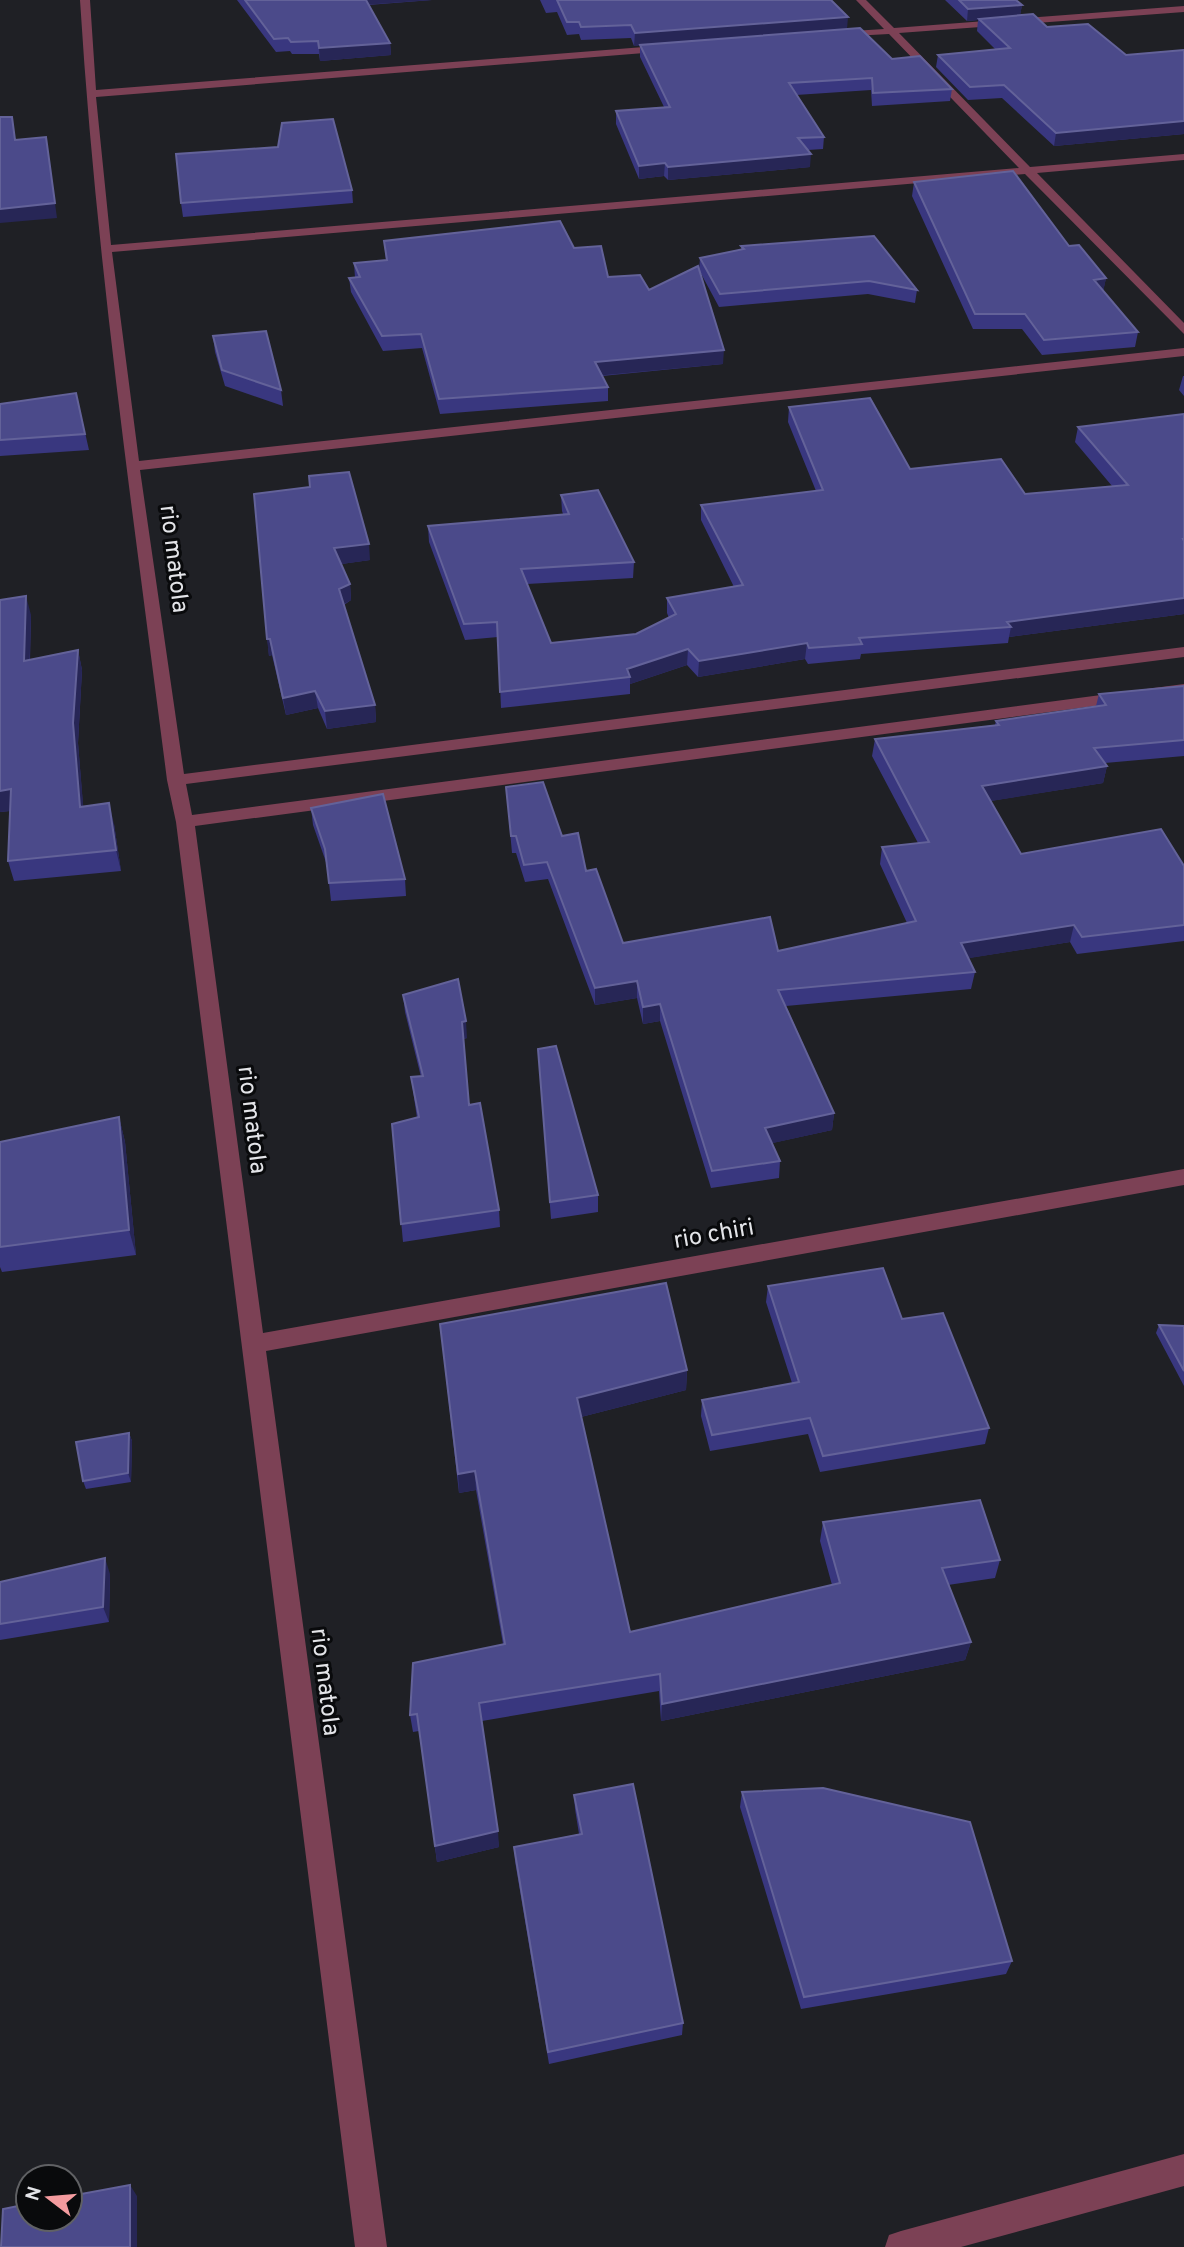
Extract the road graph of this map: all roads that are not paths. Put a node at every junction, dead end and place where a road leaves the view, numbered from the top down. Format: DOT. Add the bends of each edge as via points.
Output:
graph roads {
  1 [pos="85,0"];
  2 [pos="861,0"];
  3 [pos="1184,9"];
  4 [pos="891,31"];
  5 [pos="822,36"];
  6 [pos="684,47"];
  7 [pos="90,94"];
  8 [pos="1184,157"];
  9 [pos="1026,171"];
  10 [pos="106,249"];
  11 [pos="1184,330"];
  12 [pos="1184,352"];
  13 [pos="135,466"];
  14 [pos="1184,652"];
  15 [pos="1184,689"];
  16 [pos="176,780"];
  17 [pos="185,822"];
  18 [pos="1184,1177"];
  19 [pos="254,1344"];
  20 [pos="1184,2170"];
  21 [pos="371,2247"];
  22 [pos="901,2247"];
  1 -- 7 [label="street, rio matola"];
  2 -- 4 [label="street"];
  3 -- 4 [label="street"];
  4 -- 5 [label="street"];
  4 -- 9 [label="street"];
  6 -- 7 [label="street"];
  7 -- 10 [label="street, rio matola"];
  8 -- 9 [label="street"];
  9 -- 10 [label="street"];
  9 -- 11 [label="street"];
  10 -- 13 [label="street, rio matola"];
  12 -- 13 [label="street"];
  13 -- 16 [label="street, rio matola"];
  14 -- 16 [label="street"];
  15 -- 17 [label="street"];
  16 -- 17 [label="street, rio matola"];
  17 -- 19 [label="street, rio matola"];
  18 -- 19 [label="street, rio chiri"];
  19 -- 21 [label="street, rio matola"];
  20 -- 22 [label="street"];
}
